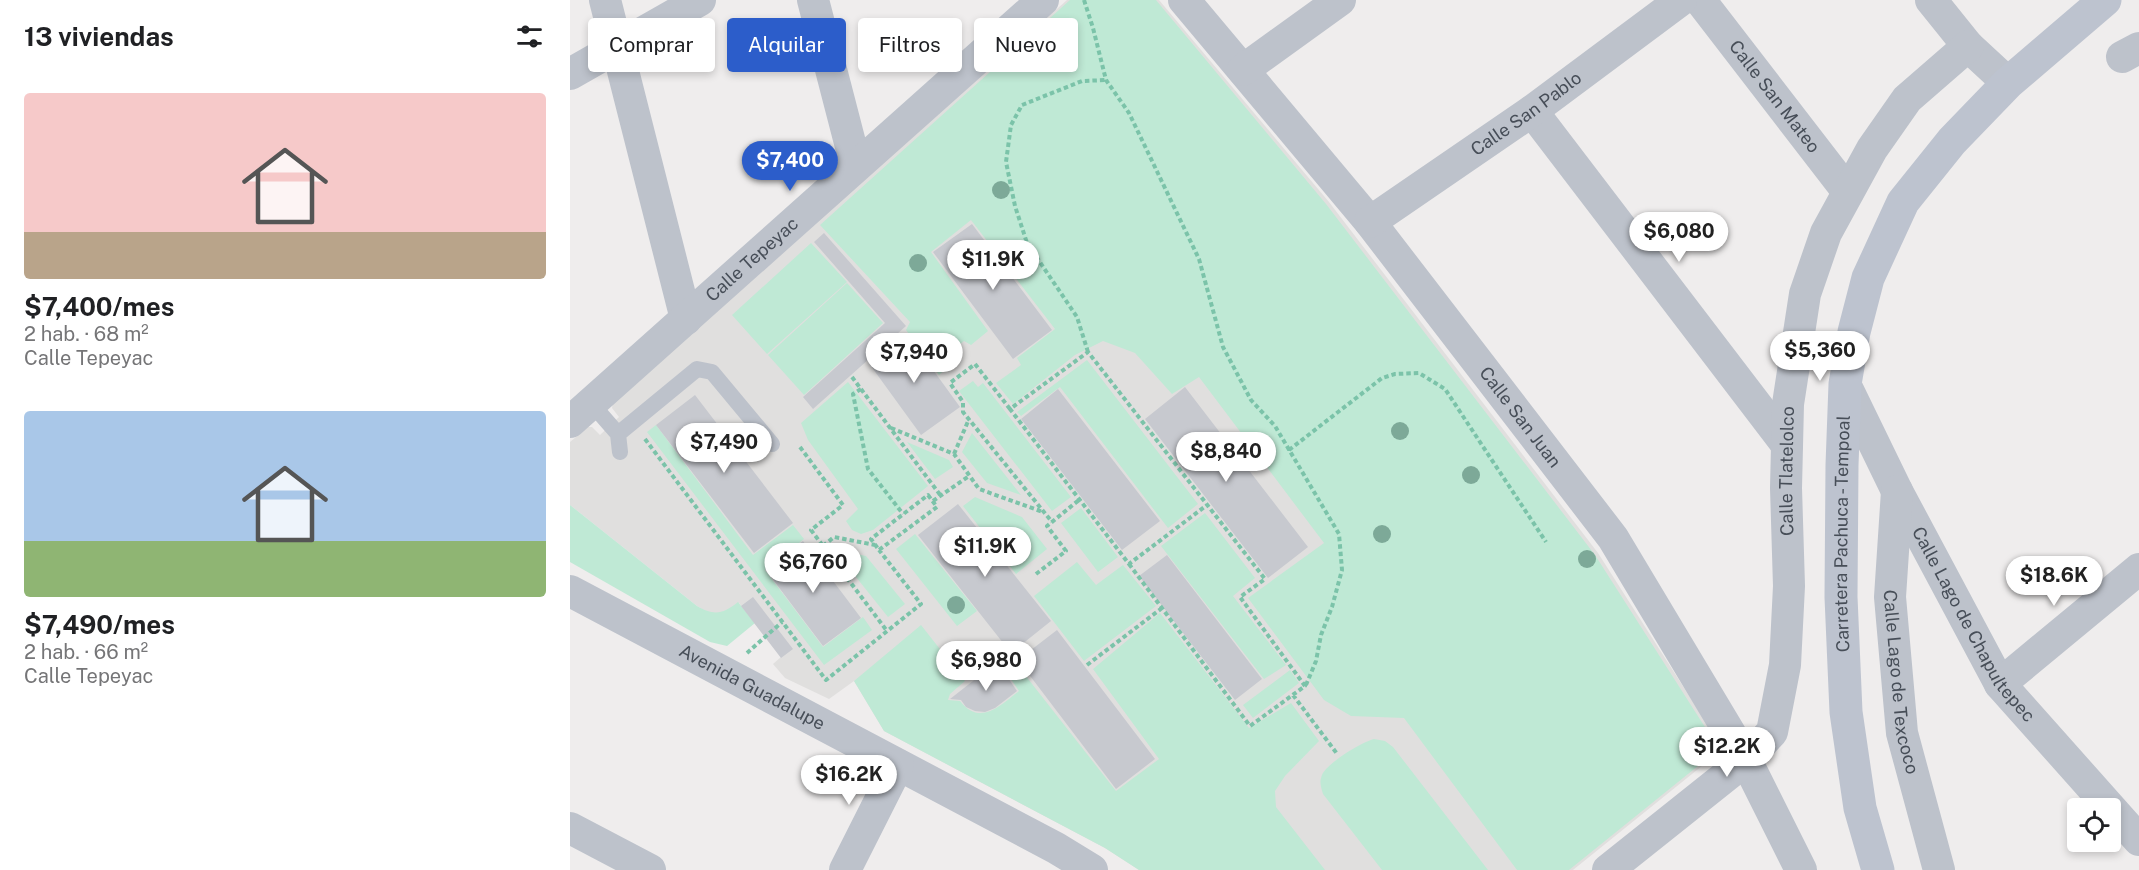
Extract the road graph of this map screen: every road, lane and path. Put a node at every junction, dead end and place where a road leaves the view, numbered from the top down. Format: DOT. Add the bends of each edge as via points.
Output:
graph roads {
  1 [pos="605,0"];
  2 [pos="700,0"];
  3 [pos="813,0"];
  4 [pos="1084,0"];
  5 [pos="1184,0"];
  6 [pos="1340,0"];
  7 [pos="1681,0"];
  8 [pos="1700,0"];
  9 [pos="1931,0"];
  10 [pos="2104,0"];
  11 [pos="1031,5"];
  12 [pos="609,18"];
  13 [pos="670,18"];
  14 [pos="1968,45"];
  15 [pos="588,64"];
  16 [pos="1243,70"];
  17 [pos="623,72"];
  18 [pos="570,74"];
  19 [pos="1106,80"];
  20 [pos="2008,83"];
  21 [pos="1532,111"];
  22 [pos="856,166"];
  23 [pos="1848,192"];
  24 [pos="1370,222"];
  25 [pos="686,319"];
  26 [pos="1088,352"];
  27 [pos="852,377"];
  28 [pos="1845,384"];
  29 [pos="861,388"];
  30 [pos="1010,410"];
  31 [pos="581,412"];
  32 [pos="969,419"];
  33 [pos="891,428"];
  34 [pos="618,434"];
  35 [pos="645,438"];
  36 [pos="772,444"];
  37 [pos="1787,445"];
  38 [pos="800,447"];
  39 [pos="1289,450"];
  40 [pos="620,452"];
  41 [pos="954,454"];
  42 [pos="969,476"];
  43 [pos="1897,491"];
  44 [pos="941,496"];
  45 [pos="1079,500"];
  46 [pos="933,501"];
  47 [pos="1207,505"];
  48 [pos="1044,513"];
  49 [pos="903,514"];
  50 [pos="1052,522"];
  51 [pos="1546,542"];
  52 [pos="876,545"];
  53 [pos="823,546"];
  54 [pos="879,550"];
  55 [pos="1129,564"];
  56 [pos="2139,569"];
  57 [pos="1036,574"];
  58 [pos="570,591"];
  59 [pos="1162,608"];
  60 [pos="782,622"];
  61 [pos="887,631"];
  62 [pos="1087,665"];
  63 [pos="724,672"];
  64 [pos="2000,684"];
  65 [pos="1305,686"];
  66 [pos="1293,695"];
  67 [pos="1338,755"];
  68 [pos="1746,760"];
  69 [pos="898,765"];
  70 [pos="570,828"];
  71 [pos="2139,840"];
  72 [pos="650,870"];
  73 [pos="845,870"];
  74 [pos="1092,870"];
  75 [pos="1608,870"];
  76 [pos="1801,870"];
  77 [pos="1878,870"];
  78 [pos="1939,870"];
  1 -- 12 [label="street"];
  2 -- 13 [label="street"];
  3 -- 22 [label="street"];
  4 -- 19 [label="path"];
  5 -- 16 [label="street, Calle San Juan"];
  6 -- 16 [label="street"];
  7 -- 21 [label="street, Calle San Pablo"];
  8 -- 23 [label="street, Calle San Mateo"];
  9 -- 14 [label="street"];
  10 -- 20 [label="main road, Carretera Pachuca - Tempoal"];
  11 -- 22 [label="street, Calle Tepeyac"];
  14 -- 20 [label="street"];
  14 -- 23 [label="street, Calle Tlatelolco" via="1907,99"];
  15 -- 18 [label="street"];
  16 -- 24 [label="street, Calle San Juan"];
  17 -- 25 [label="street"];
  19 -- 26 [label="path" via="1082,81 1022,105 1011,125 1006,162 1027,243 1077,316"];
  19 -- 39 [label="path" via="1129,113 1199,259 1223,347 1251,400 1275,426"];
  20 -- 28 [label="main road, Carretera Pachuca - Tempoal" via="1952,141 1903,202 1868,278"];
  21 -- 24 [label="street, Calle San Pablo"];
  21 -- 37 [label="street"];
  22 -- 25 [label="street, Calle Tepeyac"];
  23 -- 37 [label="street, Calle Tlatelolco" via="1826,232 1805,294 1788,404"];
  24 -- 68 [label="street, Calle San Juan" via="1612,538"];
  25 -- 31 [label="street, Calle Tepeyac"];
  26 -- 30 [label="path"];
  26 -- 47 [label="path"];
  27 -- 29 [label="path"];
  28 -- 43 [label="street, Calle Lago de Chapultepec"];
  28 -- 77 [label="main road, Carretera Pachuca - Tempoal" via="1841,597 1846,711 1860,808"];
  29 -- 33 [label="path"];
  29 -- 49 [label="path" via="854,394 868,469"];
  30 -- 32 [label="path" via="975,364 950,383"];
  30 -- 45 [label="path"];
  31 -- 34 [label="lane"];
  32 -- 41 [label="path"];
  32 -- 48 [label="path"];
  33 -- 41 [label="path"];
  33 -- 44 [label="path"];
  34 -- 36 [label="lane" via="698,369 712,372"];
  34 -- 40 [label="lane"];
  35 -- 60 [label="path"];
  37 -- 68 [label="street, Calle Tlatelolco" via="1789,586 1785,665 1772,732"];
  38 -- 53 [label="path" via="843,505 811,530"];
  39 -- 51 [label="path" via="1382,378 1419,373 1445,389"];
  39 -- 65 [label="path" via="1338,534 1342,570"];
  41 -- 42 [label="path"];
  42 -- 44 [label="path"];
  42 -- 48 [label="path" via="979,489"];
  43 -- 64 [label="street, Calle Lago de Chapultepec"];
  43 -- 78 [label="street, Calle Lago de Texcoco" via="1890,597 1902,733"];
  44 -- 46 [label="path"];
  45 -- 50 [label="path"];
  45 -- 55 [label="path"];
  46 -- 49 [label="path" via="928,495"];
  46 -- 54 [label="path" via="937,507"];
  47 -- 55 [label="path"];
  47 -- 65 [label="path" via="1265,579 1240,597"];
  48 -- 50 [label="path"];
  49 -- 52 [label="path" via="871,539"];
  50 -- 57 [label="path" via="1047,526 1066,550"];
  52 -- 53 [label="path" via="834,537"];
  52 -- 54 [label="path"];
  53 -- 61 [label="path"];
  54 -- 61 [label="path" via="921,604"];
  55 -- 59 [label="path"];
  56 -- 64 [label="street"];
  58 -- 63 [label="street, Avenida Guadalupe"];
  59 -- 62 [label="path"];
  59 -- 66 [label="path" via="1251,726"];
  60 -- 61 [label="path" via="826,680"];
  60 -- 63 [label="path"];
  63 -- 69 [label="street, Avenida Guadalupe"];
  64 -- 71 [label="street, Calle Lago de Chapultepec"];
  65 -- 66 [label="path"];
  66 -- 67 [label="path"];
  68 -- 75 [label="street, Calle Tlatelolco"];
  68 -- 76 [label="street, Calle San Juan"];
  69 -- 73 [label="street"];
  69 -- 74 [label="street, Avenida Guadalupe"];
  70 -- 72 [label="street"];
}
